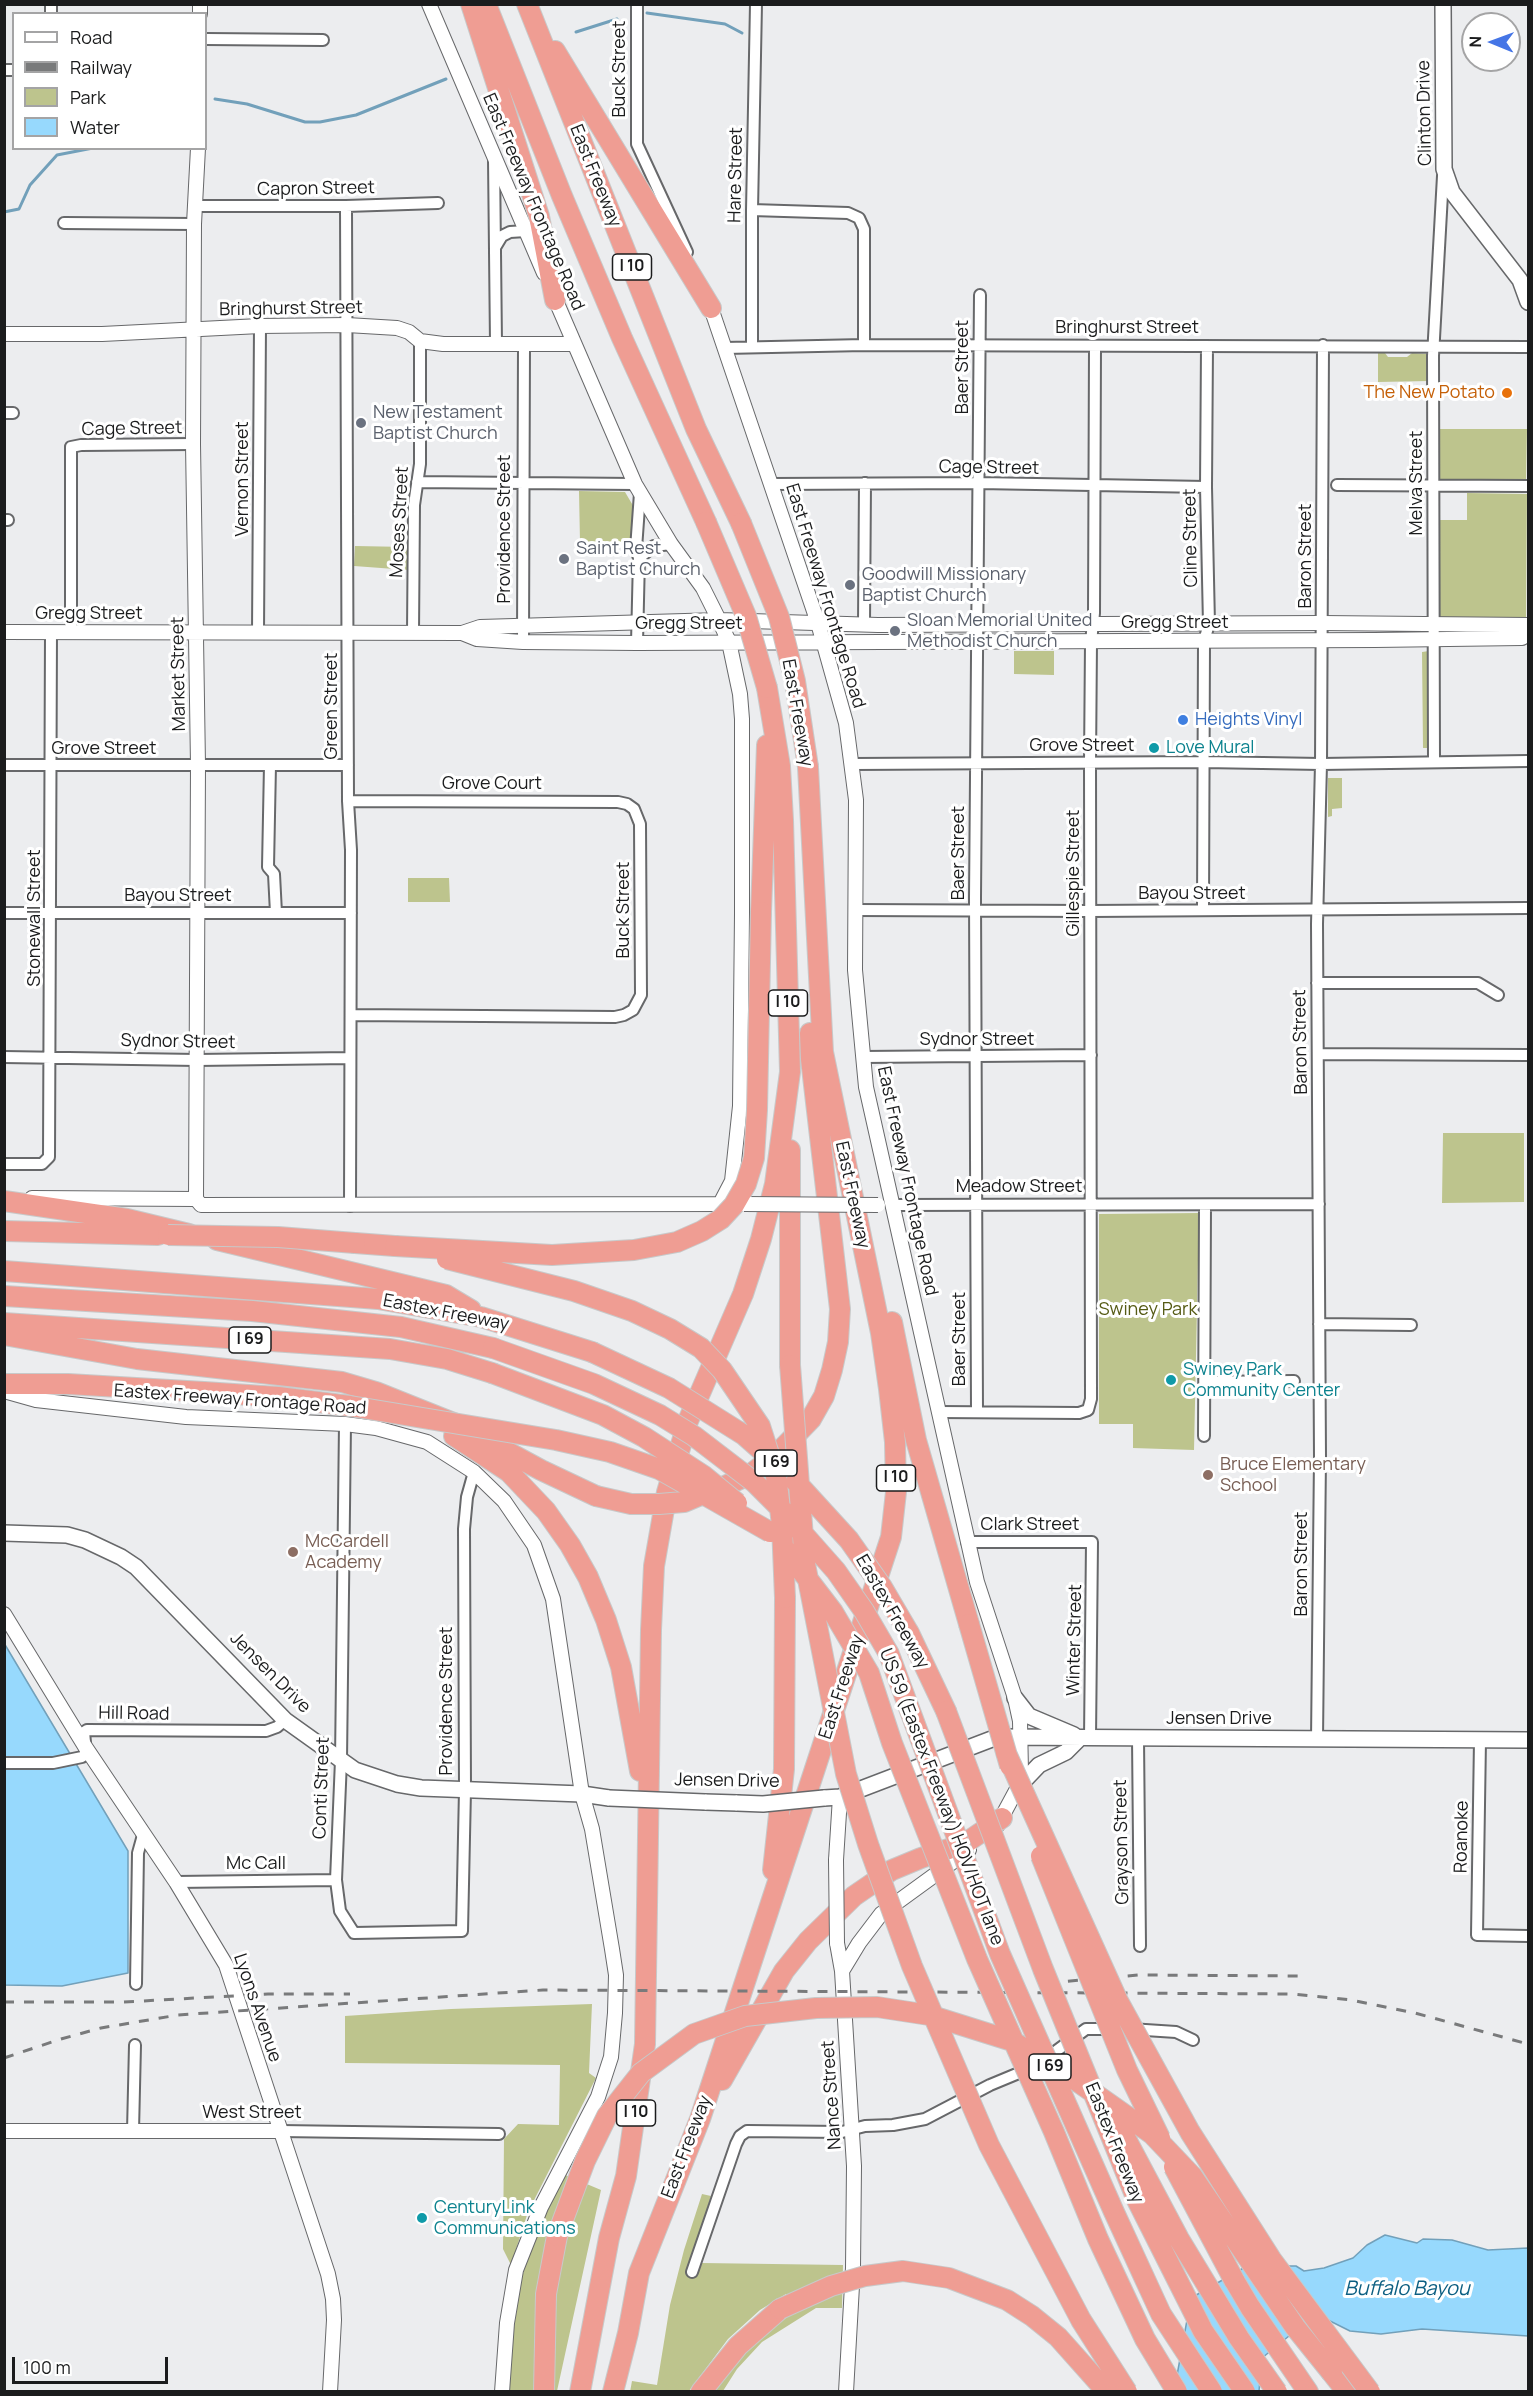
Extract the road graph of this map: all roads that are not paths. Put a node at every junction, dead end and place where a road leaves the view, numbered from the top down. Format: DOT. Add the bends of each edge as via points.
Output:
graph roads {
  1 [pos="429,4"];
  2 [pos="471,4"];
  3 [pos="486,4"];
  4 [pos="637,4"];
  5 [pos="756,4"];
  6 [pos="1443,4"];
  7 [pos="528,6"];
  8 [pos="207,39"];
  9 [pos="323,40"];
  10 [pos="637,133"];
  11 [pos="198,150"];
  12 [pos="494,156"];
  13 [pos="1444,169"];
  14 [pos="438,203"];
  15 [pos="195,206"];
  16 [pos="346,206"];
  17 [pos="752,210"];
  18 [pos="64,223"];
  19 [pos="194,224"];
  20 [pos="526,231"];
  21 [pos="496,246"];
  22 [pos="980,295"];
  23 [pos="555,300"];
  24 [pos="1528,302"];
  25 [pos="711,308"];
  26 [pos="347,325"];
  27 [pos="260,326"];
  28 [pos="195,328"];
  29 [pos="4,334"];
  30 [pos="420,341"];
  31 [pos="495,344"];
  32 [pos="524,344"];
  33 [pos="574,344"];
  34 [pos="864,345"];
  35 [pos="1323,345"];
  36 [pos="752,346"];
  37 [pos="980,346"];
  38 [pos="1095,346"];
  39 [pos="1207,346"];
  40 [pos="1434,346"];
  41 [pos="1528,347"];
  42 [pos="725,348"];
  43 [pos="193,444"];
  44 [pos="417,482"];
  45 [pos="524,483"];
  46 [pos="865,483"];
  47 [pos="979,483"];
  48 [pos="771,484"];
  49 [pos="1337,485"];
  50 [pos="1433,486"];
  51 [pos="1528,486"];
  52 [pos="1093,487"];
  53 [pos="1206,487"];
  54 [pos="637,489"];
  55 [pos="671,544"];
  56 [pos="639,558"];
  57 [pos="719,621"];
  58 [pos="638,623"];
  59 [pos="818,623"];
  60 [pos="1322,623"];
  61 [pos="1433,623"];
  62 [pos="864,624"];
  63 [pos="1209,624"];
  64 [pos="523,625"];
  65 [pos="978,625"];
  66 [pos="1093,625"];
  67 [pos="1528,625"];
  68 [pos="4,632"];
  69 [pos="51,632"];
  70 [pos="71,632"];
  71 [pos="197,632"];
  72 [pos="258,632"];
  73 [pos="348,632"];
  74 [pos="413,633"];
  75 [pos="462,633"];
  76 [pos="1528,634"];
  77 [pos="1433,639"];
  78 [pos="1321,640"];
  79 [pos="976,641"];
  80 [pos="1204,641"];
  81 [pos="524,642"];
  82 [pos="729,642"];
  83 [pos="1091,642"];
  84 [pos="638,643"];
  85 [pos="823,643"];
  86 [pos="1528,760"];
  87 [pos="1204,762"];
  88 [pos="1434,762"];
  89 [pos="1090,763"];
  90 [pos="853,764"];
  91 [pos="975,764"];
  92 [pos="1321,764"];
  93 [pos="4,765"];
  94 [pos="51,765"];
  95 [pos="198,765"];
  96 [pos="270,765"];
  97 [pos="348,765"];
  98 [pos="773,765"];
  99 [pos="348,801"];
  100 [pos="634,809"];
  101 [pos="813,890"];
  102 [pos="1528,908"];
  103 [pos="1203,909"];
  104 [pos="855,910"];
  105 [pos="1317,910"];
  106 [pos="975,911"];
  107 [pos="1090,911"];
  108 [pos="4,913"];
  109 [pos="51,913"];
  110 [pos="198,913"];
  111 [pos="276,913"];
  112 [pos="351,913"];
  113 [pos="1317,983"];
  114 [pos="820,995"];
  115 [pos="1498,995"];
  116 [pos="351,1015"];
  117 [pos="1318,1054"];
  118 [pos="1528,1054"];
  119 [pos="1091,1055"];
  120 [pos="4,1057"];
  121 [pos="51,1057"];
  122 [pos="862,1057"];
  123 [pos="976,1057"];
  124 [pos="350,1058"];
  125 [pos="197,1060"];
  126 [pos="790,1072"];
  127 [pos="4,1164"];
  128 [pos="4,1199"];
  129 [pos="196,1199"];
  130 [pos="720,1204"];
  131 [pos="1091,1204"];
  132 [pos="1319,1204"];
  133 [pos="893,1205"];
  134 [pos="1205,1205"];
  135 [pos="350,1206"];
  136 [pos="976,1206"];
  137 [pos="4,1231"];
  138 [pos="395,1246"];
  139 [pos="4,1270"];
  140 [pos="4,1296"];
  141 [pos="481,1317"];
  142 [pos="4,1323"];
  143 [pos="1319,1324"];
  144 [pos="1412,1325"];
  145 [pos="4,1335"];
  146 [pos="1294,1381"];
  147 [pos="1204,1382"];
  148 [pos="4,1384"];
  149 [pos="4,1391"];
  150 [pos="376,1392"];
  151 [pos="939,1412"];
  152 [pos="977,1412"];
  153 [pos="348,1415"];
  154 [pos="1204,1436"];
  155 [pos="474,1472"];
  156 [pos="771,1532"];
  157 [pos="4,1533"];
  158 [pos="967,1542"];
  159 [pos="1092,1542"];
  160 [pos="4,1614"];
  161 [pos="1016,1698"];
  162 [pos="285,1720"];
  163 [pos="1022,1737"];
  164 [pos="1085,1738"];
  165 [pos="1138,1738"];
  166 [pos="1317,1740"];
  167 [pos="1480,1740"];
  168 [pos="1528,1740"];
  169 [pos="86,1748"];
  170 [pos="1006,1753"];
  171 [pos="340,1760"];
  172 [pos="4,1762"];
  173 [pos="1018,1787"];
  174 [pos="465,1790"];
  175 [pos="582,1794"];
  176 [pos="840,1797"];
  177 [pos="1002,1818"];
  178 [pos="647,1830"];
  179 [pos="143,1834"];
  180 [pos="336,1880"];
  181 [pos="176,1882"];
  182 [pos="354,1933"];
  183 [pos="1528,1936"];
  184 [pos="758,1946"];
  185 [pos="1140,1946"];
  186 [pos="842,1971"];
  187 [pos="136,1984"];
  188 [pos="1068,2031"];
  189 [pos="1193,2040"];
  190 [pos="135,2045"];
  191 [pos="700,2119"];
  192 [pos="853,2129"];
  193 [pos="4,2131"];
  194 [pos="133,2131"];
  195 [pos="280,2131"];
  196 [pos="499,2134"];
  197 [pos="692,2272"];
  198 [pos="502,2385"];
  199 [pos="330,2391"];
  200 [pos="544,2391"];
  201 [pos="580,2391"];
  202 [pos="613,2391"];
  203 [pos="701,2391"];
  204 [pos="846,2391"];
  205 [pos="1107,2391"];
  206 [pos="1127,2391"];
  207 [pos="1176,2391"];
  208 [pos="1212,2391"];
  209 [pos="1245,2391"];
  210 [pos="1277,2391"];
  211 [pos="1308,2391"];
  212 [pos="1347,2391"];
  213 [pos="1370,2391"];
  1 -- 12 [label="street, East Freeway Frontage Road"];
  2 -- 23 [label="highway" via="539,216"];
  3 -- 98 [label="highway, East Freeway / I 10, bridge" via="622,339 746,616 766,688"];
  4 -- 10 [label="street, Buck Street"];
  5 -- 17 [label="street, Hare Street"];
  6 -- 13 [label="main road, Clinton Drive"];
  7 -- 25 [label="highway"];
  7 -- 101 [label="highway, East Freeway / I 10, bridge" via="696,429 741,523 778,617 795,681 807,766"];
  8 -- 9 [label="street"];
  10 -- 25 [label="street, East Freeway Frontage Road" via="641,156"];
  11 -- 15 [label="street, Market Street"];
  12 -- 20 [label="street, East Freeway Frontage Road"];
  12 -- 21 [label="street"];
  13 -- 24 [label="main road, Clinton Drive" via="1452,192 1520,280"];
  13 -- 40 [label="street, Melva Street"];
  14 -- 16 [label="street, Capron Street"];
  15 -- 16 [label="street, Capron Street"];
  15 -- 19 [label="street, Market Street"];
  16 -- 26 [label="street, Green Street"];
  17 -- 34 [label="street" via="851,213 859,218 864,229"];
  17 -- 36 [label="street, Hare Street"];
  18 -- 19 [label="street"];
  19 -- 28 [label="street, Market Street"];
  20 -- 21 [label="street" via="502,236"];
  20 -- 23 [label="street, East Freeway Frontage Road"];
  21 -- 31 [label="street"];
  22 -- 37 [label="street, Baer Street"];
  23 -- 33 [label="street, East Freeway Frontage Road"];
  25 -- 42 [label="street, East Freeway Frontage Road"];
  26 -- 27 [label="street, Bringhurst Street"];
  26 -- 30 [label="street, Bringhurst Street" via="397,328"];
  26 -- 73 [label="street, Green Street"];
  27 -- 28 [label="street, Bringhurst Street"];
  27 -- 72 [label="street, Vernon Street"];
  28 -- 29 [label="street, Bringhurst Street" via="102,334"];
  28 -- 43 [label="street, Market Street"];
  30 -- 31 [label="street, Bringhurst Street"];
  30 -- 44 [label="street, Moses Street"];
  31 -- 32 [label="street, Bringhurst Street"];
  32 -- 33 [label="street, Bringhurst Street"];
  32 -- 45 [label="street, Providence Street"];
  33 -- 54 [label="street, East Freeway Frontage Road"];
  34 -- 36 [label="street, Bringhurst Street"];
  34 -- 37 [label="street, Bringhurst Street"];
  35 -- 39 [label="street, Bringhurst Street"];
  35 -- 40 [label="street, Bringhurst Street"];
  35 -- 60 [label="street, Baron Street"];
  36 -- 42 [label="street, Bringhurst Street"];
  37 -- 38 [label="street, Bringhurst Street"];
  37 -- 47 [label="street, Baer Street"];
  38 -- 39 [label="street, Bringhurst Street"];
  38 -- 52 [label="street, Gillespie Street"];
  39 -- 53 [label="street, Cline Street"];
  40 -- 41 [label="street, Bringhurst Street"];
  40 -- 50 [label="street, Melva Street"];
  42 -- 48 [label="street, East Freeway Frontage Road"];
  43 -- 70 [label="street, Cage Street" via="71,447"];
  43 -- 71 [label="street, Market Street"];
  44 -- 45 [label="street"];
  44 -- 74 [label="street, Moses Street"];
  45 -- 54 [label="street"];
  45 -- 64 [label="street, Providence Street"];
  46 -- 47 [label="street, Cage Street"];
  46 -- 48 [label="street, Cage Street"];
  46 -- 62 [label="street"];
  47 -- 52 [label="street, Cage Street"];
  47 -- 65 [label="street, Baer Street"];
  48 -- 59 [label="street, East Freeway Frontage Road"];
  49 -- 50 [label="street"];
  50 -- 51 [label="street"];
  50 -- 61 [label="street, Melva Street"];
  52 -- 53 [label="street, Cage Street"];
  52 -- 66 [label="street, Gillespie Street"];
  53 -- 63 [label="street, Cline Street"];
  54 -- 55 [label="street, East Freeway Frontage Road"];
  54 -- 56 [label="street"];
  55 -- 56 [label="street" via="654,546"];
  55 -- 57 [label="street, East Freeway Frontage Road" via="703,588"];
  56 -- 58 [label="street"];
  57 -- 58 [label="street, Gregg Street"];
  57 -- 59 [label="street, Gregg Street"];
  57 -- 82 [label="street, East Freeway Frontage Road"];
  58 -- 64 [label="street, Gregg Street"];
  58 -- 84 [label="street"];
  59 -- 62 [label="street, Gregg Street"];
  59 -- 85 [label="street, East Freeway Frontage Road"];
  60 -- 61 [label="street, Gregg Street"];
  60 -- 63 [label="street, Gregg Street"];
  60 -- 78 [label="street, Baron Street"];
  61 -- 67 [label="street, Gregg Street"];
  61 -- 77 [label="street, Melva Street"];
  62 -- 65 [label="street, Gregg Street"];
  63 -- 66 [label="street, Gregg Street"];
  63 -- 80 [label="street, Cline Street"];
  64 -- 75 [label="street, Gregg Street" via="480,627"];
  64 -- 81 [label="street, Providence Street"];
  65 -- 66 [label="street, Gregg Street"];
  65 -- 79 [label="street, Baer Street"];
  66 -- 83 [label="street, Gillespie Street"];
  68 -- 69 [label="street, Gregg Street"];
  69 -- 70 [label="street, Gregg Street"];
  69 -- 94 [label="street, Stonewall Street"];
  70 -- 71 [label="street, Gregg Street"];
  71 -- 72 [label="street, Gregg Street"];
  71 -- 95 [label="street, Market Street"];
  72 -- 73 [label="street, Gregg Street"];
  73 -- 74 [label="street, Gregg Street"];
  73 -- 97 [label="street, Green Street"];
  74 -- 75 [label="street, Gregg Street"];
  75 -- 81 [label="street, Gregg Street" via="477,639"];
  76 -- 77 [label="street, Gregg Street" via="1522,638"];
  77 -- 78 [label="street, Gregg Street"];
  77 -- 88 [label="street, Melva Street"];
  78 -- 80 [label="street, Gregg Street"];
  78 -- 92 [label="street, Baron Street"];
  79 -- 83 [label="street, Gregg Street"];
  79 -- 85 [label="street, Gregg Street"];
  79 -- 91 [label="street, Baer Street"];
  80 -- 83 [label="street, Gregg Street"];
  80 -- 87 [label="street, Cline Street"];
  81 -- 84 [label="street, Gregg Street"];
  82 -- 84 [label="street, Gregg Street"];
  82 -- 85 [label="street, Gregg Street"];
  82 -- 130 [label="street, East Freeway Frontage Road" via="742,719 742,1016 738,1135 732,1181"];
  83 -- 89 [label="street, Gillespie Street"];
  85 -- 90 [label="street, East Freeway Frontage Road" via="846,723"];
  86 -- 88 [label="street, Grove Street"];
  87 -- 89 [label="street, Grove Street"];
  87 -- 92 [label="street, Grove Street"];
  87 -- 103 [label="street, Cline Street"];
  88 -- 92 [label="street, Grove Street"];
  89 -- 91 [label="street, Grove Street"];
  89 -- 107 [label="street, Gillespie Street"];
  90 -- 91 [label="street, Grove Street"];
  90 -- 104 [label="street, East Freeway Frontage Road"];
  91 -- 106 [label="street, Baer Street"];
  92 -- 105 [label="street, Baron Street"];
  93 -- 94 [label="street, Grove Street"];
  94 -- 95 [label="street, Grove Street"];
  94 -- 109 [label="street, Stonewall Street"];
  95 -- 96 [label="street, Grove Street"];
  95 -- 110 [label="street, Market Street"];
  96 -- 97 [label="street, Grove Street"];
  96 -- 111 [label="street" via="268,867 274,874"];
  97 -- 99 [label="street, Green Street"];
  98 -- 126 [label="highway, East Freeway / I 10"];
  98 -- 138 [label="highway, bridge" via="762,845 753,1158 746,1184 734,1205 702,1231 677,1242 634,1250 552,1255"];
  99 -- 100 [label="street, Grove Court" via="618,802"];
  99 -- 112 [label="street, Green Street"];
  100 -- 116 [label="street, Buck Street" via="640,824 641,995 633,1010 615,1017"];
  101 -- 114 [label="highway, East Freeway / I 10"];
  101 -- 150 [label="highway, bridge" via="811,1059 840,1309 832,1371 811,1419 751,1474 684,1502 631,1503 596,1496 456,1424"];
  102 -- 105 [label="street, Bayou Street"];
  103 -- 105 [label="street, Bayou Street"];
  103 -- 107 [label="street, Bayou Street"];
  104 -- 106 [label="street, Bayou Street"];
  104 -- 122 [label="street, East Freeway Frontage Road" via="856,998"];
  105 -- 113 [label="street, Baron Street"];
  106 -- 107 [label="street, Bayou Street"];
  106 -- 123 [label="street, Baer Street"];
  107 -- 119 [label="street, Gillespie Street"];
  108 -- 109 [label="street, Bayou Street"];
  109 -- 110 [label="street, Bayou Street"];
  109 -- 121 [label="street, Stonewall Street"];
  110 -- 111 [label="street, Bayou Street"];
  110 -- 125 [label="street, Market Street"];
  111 -- 112 [label="street, Bayou Street"];
  112 -- 116 [label="street, Green Street"];
  113 -- 115 [label="street" via="1478,983"];
  113 -- 117 [label="street, Baron Street"];
  114 -- 170 [label="highway, bridge" via="916,1440"];
  114 -- 184 [label="highway, East Freeway / I 10" via="824,1052 881,1333 895,1442 896,1492 891,1537"];
  116 -- 124 [label="street, Green Street"];
  117 -- 118 [label="street"];
  117 -- 132 [label="street, Baron Street"];
  119 -- 123 [label="street, Sydnor Street"];
  119 -- 131 [label="street, Gillespie Street"];
  120 -- 121 [label="street, Sydnor Street"];
  121 -- 125 [label="street, Sydnor Street"];
  121 -- 127 [label="street, Stonewall Street" via="49,1156 42,1164"];
  122 -- 123 [label="street, Sydnor Street"];
  122 -- 133 [label="street, East Freeway Frontage Road"];
  123 -- 136 [label="street, Baer Street"];
  124 -- 125 [label="street, Sydnor Street"];
  124 -- 135 [label="street, Green Street"];
  125 -- 129 [label="street, Market Street"];
  126 -- 178 [label="highway, East Freeway / I 10" via="775,1184 761,1239 743,1294 688,1421 667,1492 654,1566"];
  126 -- 206 [label="highway, bridge" via="790,1365 805,1564 846,1774 912,1966 989,2145 1081,2320"];
  128 -- 129 [label="street"];
  128 -- 141 [label="highway" via="127,1219 435,1292"];
  129 -- 135 [label="street" via="201,1205"];
  130 -- 133 [label="street, Meadow Street, bridge"];
  130 -- 135 [label="street"];
  131 -- 134 [label="street, Meadow Street"];
  131 -- 136 [label="street, Meadow Street"];
  131 -- 152 [label="street, Gillespie Street" via="1092,1400 1088,1410"];
  132 -- 134 [label="street, Meadow Street"];
  132 -- 143 [label="street, Baron Street"];
  133 -- 136 [label="street, Meadow Street"];
  133 -- 151 [label="street, East Freeway Frontage Road"];
  134 -- 147 [label="street"];
  136 -- 152 [label="street, Baer Street"];
  137 -- 138 [label="highway, bridge" via="278,1237"];
  138 -- 184 [label="highway, bridge" via="574,1291 670,1329 701,1348 722,1370 760,1426 776,1476 785,1598 784,1769 776,1851"];
  139 -- 141 [label="highway, Eastex Freeway / I 69" via="378,1299"];
  140 -- 208 [label="highway, US 59 (Eastex Freeway) HOV/HOT lane / I 69, bridge" via="252,1311 401,1327 493,1348 633,1401 694,1436 754,1482 829,1563 889,1654 1000,1954 1161,2314"];
  141 -- 188 [label="highway, Eastex Freeway / I 69, bridge" via="610,1360 669,1388 744,1435 782,1468 849,1540 911,1637 946,1711"];
  142 -- 156 [label="highway, I 69, bridge" via="390,1349 447,1359 603,1415 704,1476"];
  143 -- 144 [label="street"];
  143 -- 166 [label="street, Baron Street"];
  145 -- 150 [label="highway" via="137,1359 342,1382"];
  146 -- 147 [label="street"];
  147 -- 154 [label="street"];
  148 -- 153 [label="highway" via="68,1384 278,1397"];
  149 -- 153 [label="street, Eastex Freeway Frontage Road" via="36,1400 186,1417"];
  150 -- 178 [label="highway" via="509,1472 546,1511 570,1545 606,1620 621,1667"];
  151 -- 152 [label="street"];
  151 -- 158 [label="street, East Freeway Frontage Road"];
  153 -- 155 [label="street, Eastex Freeway Frontage Road" via="376,1428 427,1442"];
  153 -- 156 [label="highway, bridge" via="556,1440 610,1452 659,1470"];
  153 -- 171 [label="street, Conti Street"];
  155 -- 174 [label="street, Providence Street" via="464,1529"];
  155 -- 175 [label="street, Eastex Freeway Frontage Road" via="504,1501 534,1545 553,1599"];
  156 -- 207 [label="highway, I 69, bridge" via="833,1612 869,1673 892,1743 977,1959 1098,2239 1145,2339"];
  157 -- 162 [label="main road, Jensen Drive" via="67,1535 122,1557"];
  158 -- 159 [label="street, Clark Street"];
  158 -- 161 [label="street, East Freeway Frontage Road" via="988,1620"];
  159 -- 164 [label="street, Winter Street"];
  160 -- 169 [label="street, Lyons Avenue"];
  161 -- 163 [label="street, East Freeway Frontage Road"];
  161 -- 164 [label="main road" via="1029,1716"];
  162 -- 169 [label="street, Hill Road" via="266,1731 87,1730"];
  162 -- 171 [label="main road, Jensen Drive"];
  163 -- 164 [label="main road, Jensen Drive"];
  163 -- 173 [label="street, East Freeway Frontage Road"];
  163 -- 176 [label="main road, Jensen Drive" via="987,1740"];
  164 -- 165 [label="main road, Jensen Drive"];
  164 -- 173 [label="main road" via="1039,1765"];
  165 -- 166 [label="main road, Jensen Drive"];
  165 -- 185 [label="street, Grayson Street"];
  166 -- 167 [label="main road, Jensen Drive"];
  167 -- 168 [label="main road, Jensen Drive"];
  167 -- 183 [label="street, Roanoke" via="1477,1935"];
  169 -- 172 [label="street, Hill Road" via="86,1754 74,1760"];
  169 -- 179 [label="street, Lyons Avenue"];
  170 -- 211 [label="highway, bridge" via="1050,1883 1127,2070 1184,2190 1250,2307"];
  170 -- 213 [label="highway, bridge" via="1118,2001 1190,2132 1271,2259"];
  171 -- 174 [label="main road, Jensen Drive" via="356,1770 398,1784"];
  171 -- 180 [label="street, Conti Street"];
  173 -- 177 [label="street, East Freeway Frontage Road"];
  174 -- 175 [label="main road, Jensen Drive"];
  174 -- 182 [label="street, Providence Street" via="462,1931"];
  175 -- 176 [label="main road, Jensen Drive, bridge" via="763,1804"];
  175 -- 198 [label="street" via="592,1829 616,1975 611,2057 598,2097 541,2207 516,2270"];
  176 -- 186 [label="street, Nance Street, bridge" via="836,1860 837,1943"];
  177 -- 186 [label="street, East Freeway Frontage Road" via="985,1838 881,1914"];
  177 -- 191 [label="highway" via="964,1844 892,1870 854,1896 808,1941 784,1971"];
  178 -- 201 [label="highway, East Freeway / I 10" via="645,2044 626,2176 609,2238"];
  179 -- 181 [label="street, Lyons Avenue"];
  179 -- 187 [label="street" via="138,1853"];
  180 -- 181 [label="street, Mc Call"];
  180 -- 182 [label="street, Conti Street" via="340,1911"];
  181 -- 195 [label="street, Lyons Avenue" via="226,1965"];
  184 -- 191 [label="highway, East Freeway / I 10"];
  186 -- 192 [label="street, Nance Street"];
  188 -- 209 [label="highway, Eastex Freeway / I 69, bridge" via="1163,2256 1203,2331"];
  188 -- 210 [label="highway, bridge" via="1179,2239 1239,2338"];
  189 -- 192 [label="street" via="1176,2032 1148,2029 1086,2029 1029,2070 990,2085 925,2119"];
  190 -- 194 [label="street"];
  191 -- 202 [label="highway, East Freeway / I 10" via="639,2273"];
  192 -- 197 [label="street" via="758,2130 740,2136"];
  192 -- 204 [label="street, Nance Street" via="853,2268"];
  193 -- 194 [label="street, West Street"];
  194 -- 195 [label="street, West Street"];
  195 -- 196 [label="street, West Street"];
  195 -- 199 [label="street, Lyons Avenue" via="333,2299"];
  200 -- 212 [label="highway, bridge" via="546,2294 557,2236 585,2161 608,2116 641,2073 694,2034 745,2016 816,2008 877,2007 928,2015 1012,2042 1074,2079 1152,2134 1192,2176 1295,2326"];
  203 -- 205 [label="highway, bridge" via="738,2346 780,2309 831,2286 903,2271 949,2278 1007,2300 1058,2337"];
}
